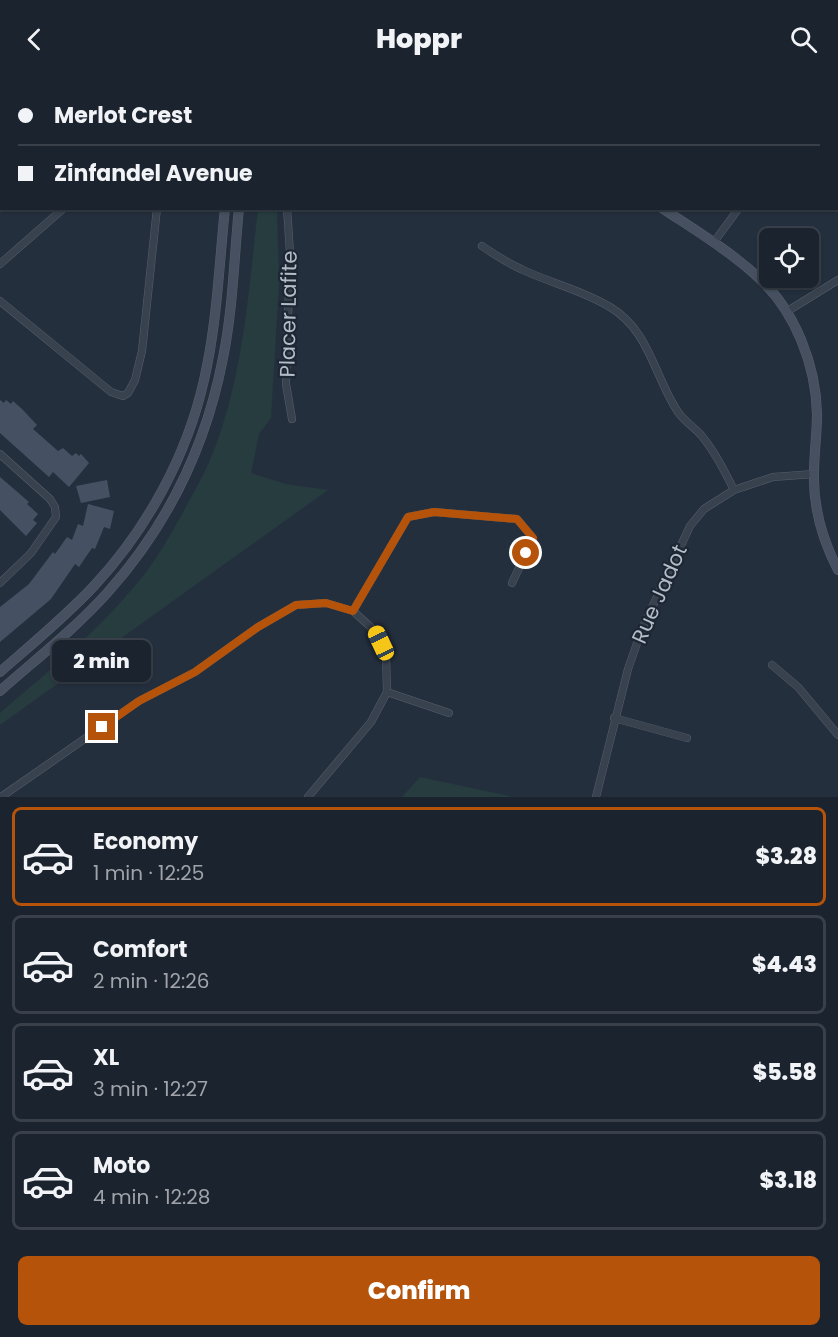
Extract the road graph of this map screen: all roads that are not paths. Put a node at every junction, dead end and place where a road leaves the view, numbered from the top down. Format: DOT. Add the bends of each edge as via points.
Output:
graph roads {
  1 [pos="62,210"];
  2 [pos="157,210"];
  3 [pos="225,210"];
  4 [pos="239,210"];
  5 [pos="287,210"];
  6 [pos="665,210"];
  7 [pos="738,210"];
  8 [pos="714,242"];
  9 [pos="482,246"];
  10 [pos="0,264"];
  11 [pos="838,280"];
  12 [pos="0,301"];
  13 [pos="786,312"];
  14 [pos="292,419"];
  15 [pos="0,454"];
  16 [pos="814,474"];
  17 [pos="734,489"];
  18 [pos="838,570"];
  19 [pos="0,583"];
  20 [pos="512,583"];
  21 [pos="353,611"];
  22 [pos="771,665"];
  23 [pos="0,672"];
  24 [pos="0,691"];
  25 [pos="387,692"];
  26 [pos="450,713"];
  27 [pos="614,718"];
  28 [pos="838,735"];
  29 [pos="687,738"];
  30 [pos="1,797"];
  31 [pos="308,797"];
  32 [pos="596,797"];
  1 -- 10 [label="street"];
  2 -- 12 [label="street" via="141,351 135,380 123,396 111,392"];
  3 -- 23 [label="main road" via="211,348 199,400 178,457 154,506 109,569 68,612"];
  4 -- 24 [label="main road" via="224,357 210,412 183,482 144,547 108,592"];
  5 -- 14 [label="street, Placer Lafite" via="290,253 286,384"];
  6 -- 8 [label="main road"];
  7 -- 8 [label="street"];
  8 -- 13 [label="main road" via="761,280"];
  9 -- 17 [label="street" via="520,269 610,307 634,326 667,394 680,415 716,455"];
  11 -- 13 [label="street"];
  13 -- 16 [label="main road" via="805,351 815,388"];
  15 -- 19 [label="street" via="50,499 57,511 31,553"];
  16 -- 17 [label="street, Rue Jadot" via="773,477"];
  16 -- 18 [label="main road" via="820,528"];
  17 -- 27 [label="street, Rue Jadot" via="705,509 690,526 642,629"];
  20 -- 21 [label="street" via="533,538 517,519 434,512 408,517"];
  21 -- 25 [label="street" via="375,630 386,655"];
  21 -- 30 [label="street" via="326,603 296,605 195,672 139,701"];
  22 -- 28 [label="street" via="798,687"];
  25 -- 26 [label="street"];
  25 -- 31 [label="street" via="371,722"];
  27 -- 29 [label="street"];
  27 -- 32 [label="street, Rue Jadot"];
}
